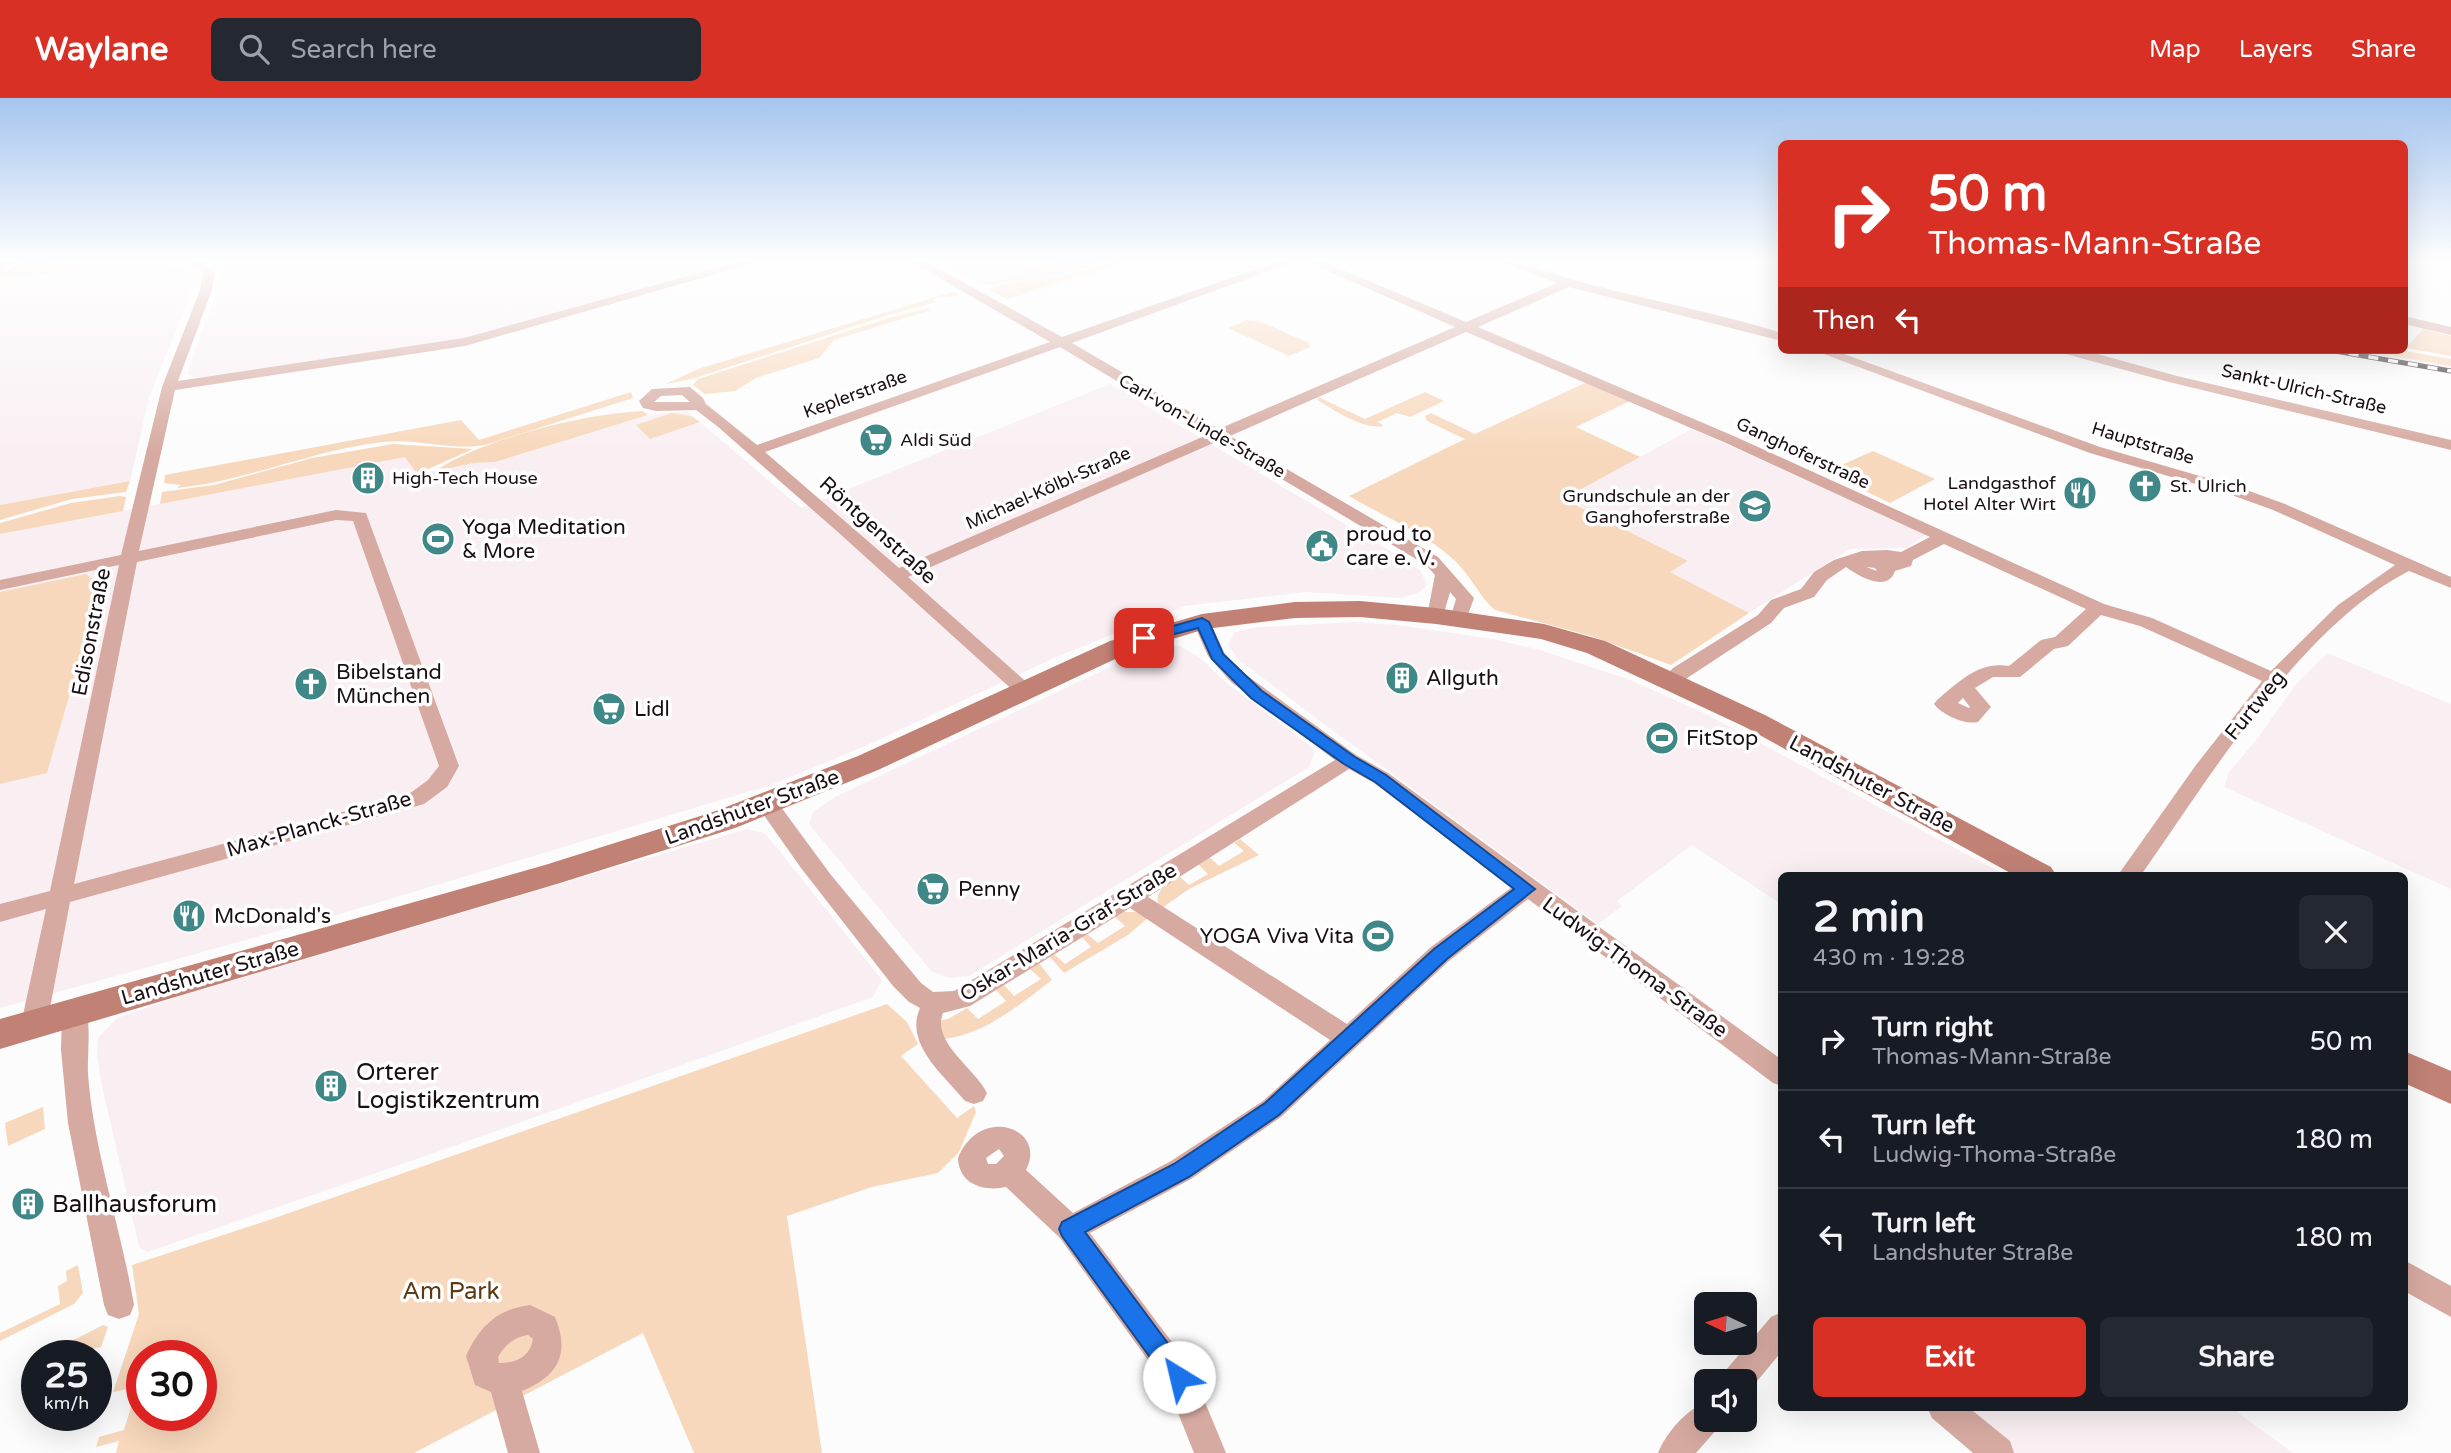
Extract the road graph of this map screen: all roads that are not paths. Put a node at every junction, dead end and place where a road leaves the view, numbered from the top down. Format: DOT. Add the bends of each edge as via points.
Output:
graph roads {
  1 [pos="193,325"];
  2 [pos="525,325"];
  3 [pos="1031,325"];
  4 [pos="1108,325"];
  5 [pos="1463,325"];
  6 [pos="1471,325"];
  7 [pos="1743,325"];
  8 [pos="2426,325"];
  9 [pos="1467,327"];
  10 [pos="2451,331"];
  11 [pos="1778,336"];
  12 [pos="1061,342"];
  13 [pos="1832,354"];
  14 [pos="1854,354"];
  15 [pos="2082,354"];
  16 [pos="1846,359"];
  17 [pos="169,387"];
  18 [pos="699,406"];
  19 [pos="1217,434"];
  20 [pos="2451,445"];
  21 [pos="754,451"];
  22 [pos="1942,538"];
  23 [pos="129,558"];
  24 [pos="2410,564"];
  25 [pos="895,576"];
  26 [pos="2451,583"];
  27 [pos="0,585"];
  28 [pos="2098,608"];
  29 [pos="1447,618"];
  30 [pos="1202,622"];
  31 [pos="1671,680"];
  32 [pos="2274,680"];
  33 [pos="1965,688"];
  34 [pos="1024,690"];
  35 [pos="1349,760"];
  36 [pos="767,804"];
  37 [pos="2034,872"];
  38 [pos="2131,872"];
  39 [pos="1527,889"];
  40 [pos="1129,896"];
  41 [pos="58,897"];
  42 [pos="0,913"];
  43 [pos="935,1003"];
  44 [pos="75,1012"];
  45 [pos="34,1024"];
  46 [pos="0,1034"];
  47 [pos="1349,1039"];
  48 [pos="2408,1068"];
  49 [pos="1778,1071"];
  50 [pos="2451,1088"];
  51 [pos="974,1093"];
  52 [pos="1009,1172"];
  53 [pos="1070,1229"];
  54 [pos="2408,1277"];
  55 [pos="2451,1304"];
  56 [pos="119,1305"];
  57 [pos="1778,1332"];
  58 [pos="1747,1369"];
  59 [pos="504,1381"];
  60 [pos="1948,1411"];
  61 [pos="1694,1431"];
  62 [pos="524,1453"];
  63 [pos="1210,1453"];
  64 [pos="1674,1453"];
  65 [pos="1998,1453"];
  1 -- 17 [label="street, Edisonstraße"];
  2 -- 17 [label="street" via="465,342"];
  3 -- 12 [label="street, Carl-von-Linde-Straße"];
  4 -- 12 [label="street, Keplerstraße"];
  5 -- 9 [label="street, Ganghoferstraße"];
  6 -- 9 [label="street, Michael-Kölbl-Straße"];
  7 -- 11 [label="street"];
  8 -- 10 [label="street"];
  9 -- 19 [label="street, Michael-Kölbl-Straße"];
  9 -- 22 [label="street, Ganghoferstraße" via="1731,440"];
  12 -- 19 [label="street, Carl-von-Linde-Straße"];
  12 -- 21 [label="street, Keplerstraße"];
  13 -- 16 [label="street, Hauptstraße"];
  14 -- 16 [label="street"];
  15 -- 20 [label="street, Sankt-Ulrich-Straße"];
  16 -- 24 [label="street, Hauptstraße" via="2095,450 2279,507"];
  17 -- 23 [label="street, Edisonstraße"];
  18 -- 21 [label="street, Röntgenstraße"];
  19 -- 25 [label="street, Michael-Kölbl-Straße"];
  19 -- 29 [label="street, Carl-von-Linde-Straße" via="1432,561 1444,575"];
  21 -- 25 [label="street, Röntgenstraße"];
  22 -- 28 [label="street, Ganghoferstraße"];
  22 -- 31 [label="street" via="1888,561 1853,562 1814,581 1808,593 1783,599 1765,619"];
  23 -- 27 [label="street"];
  23 -- 41 [label="street, Edisonstraße"];
  23 -- 41 [label="street, Max-Planck-Straße" via="336,515 360,517 449,766 445,777 416,799"];
  24 -- 26 [label="street, Hauptstraße"];
  24 -- 32 [label="street, Furtweg" via="2320,629"];
  25 -- 34 [label="street, Röntgenstraße"];
  28 -- 32 [label="street, Ganghoferstraße" via="2146,622"];
  28 -- 33 [label="street" via="2060,642 2048,644 2013,673 1998,669 1982,672"];
  29 -- 30 [label="main road, Landshuter Straße" via="1322,609"];
  29 -- 31 [label="main road, Landshuter Straße" via="1498,626 1627,662"];
  30 -- 34 [label="main road, Landshuter Straße" via="1119,647"];
  30 -- 35 [label="street, Ludwig-Thoma-Straße" via="1217,656 1237,678"];
  31 -- 37 [label="main road, Landshuter Straße"];
  32 -- 38 [label="street, Furtweg"];
  34 -- 36 [label="main road, Landshuter Straße"];
  35 -- 39 [label="street, Ludwig-Thoma-Straße" via="1391,786"];
  35 -- 40 [label="street, Oskar-Maria-Graf-Straße"];
  36 -- 43 [label="street, Oskar-Maria-Graf-Straße" via="909,986"];
  36 -- 44 [label="main road, Landshuter Straße" via="549,874"];
  39 -- 47 [label="street" via="1440,954"];
  39 -- 49 [label="street, Ludwig-Thoma-Straße"];
  40 -- 43 [label="street, Oskar-Maria-Graf-Straße" via="961,999"];
  40 -- 47 [label="street"];
  41 -- 42 [label="street, Max-Planck-Straße"];
  41 -- 45 [label="street, Edisonstraße"];
  43 -- 51 [label="street" via="928,1019 929,1038"];
  44 -- 45 [label="main road, Landshuter Straße"];
  44 -- 56 [label="street" via="79,1117"];
  45 -- 46 [label="main road, Landshuter Straße"];
  47 -- 53 [label="street" via="1272,1109 1181,1170"];
  48 -- 50 [label="main road"];
  52 -- 53 [label="street"];
  53 -- 63 [label="street" via="1179,1377"];
  54 -- 55 [label="street"];
  57 -- 58 [label="street"];
  59 -- 62 [label="street"];
  60 -- 65 [label="street"];
  61 -- 64 [label="street"];
}
